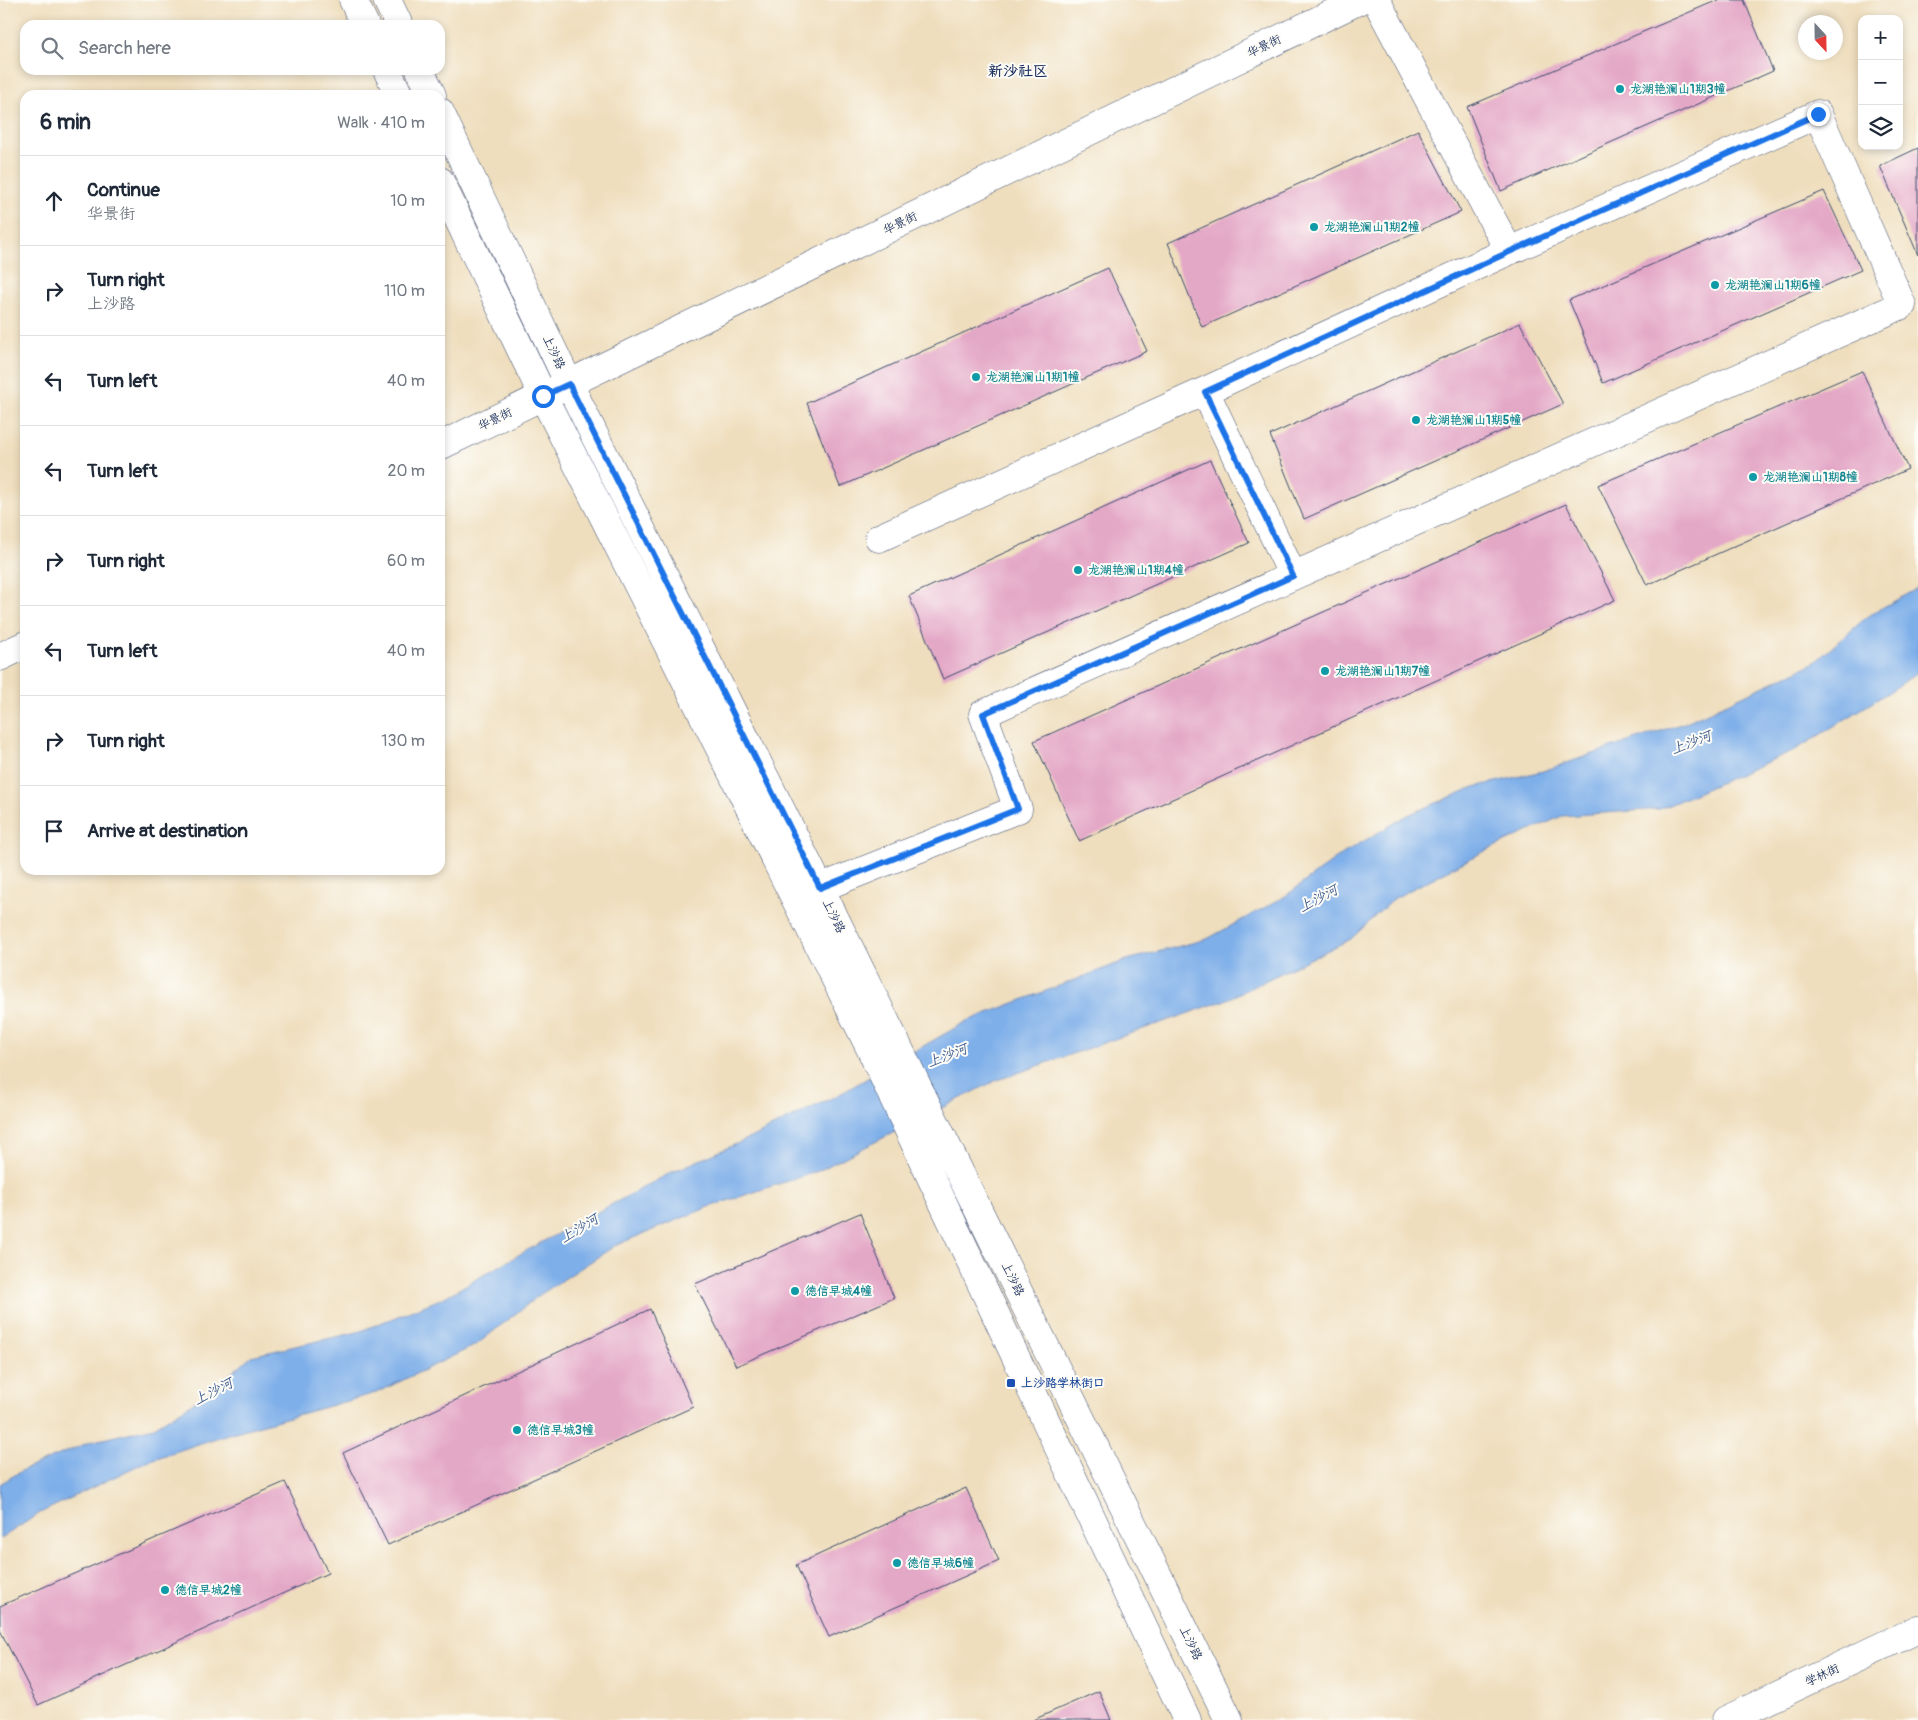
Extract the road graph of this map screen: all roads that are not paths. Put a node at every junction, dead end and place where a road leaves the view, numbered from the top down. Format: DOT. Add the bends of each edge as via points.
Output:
graph roads {
  1 [pos="353,0"];
  2 [pos="387,0"];
  3 [pos="1360,0"];
  4 [pos="1376,0"];
  5 [pos="363,20"];
  6 [pos="397,20"];
  7 [pos="389,75"];
  8 [pos="422,75"];
  9 [pos="397,90"];
  10 [pos="430,90"];
  11 [pos="445,123"];
  12 [pos="445,191"];
  13 [pos="1509,252"];
  14 [pos="569,384"];
  15 [pos="1205,392"];
  16 [pos="543,396"];
  17 [pos="445,444"];
  18 [pos="879,538"];
  19 [pos="1293,576"];
  20 [pos="20,647"];
  21 [pos="0,657"];
  22 [pos="820,888"];
  23 [pos="1918,1629"];
  24 [pos="1187,1720"];
  25 [pos="1229,1720"];
  26 [pos="1726,1720"];
  1 -- 5 [label="street"];
  2 -- 6 [label="street"];
  3 -- 14 [label="street, 华景街"];
  4 -- 13 [label="street"];
  7 -- 9 [label="street"];
  8 -- 10 [label="street"];
  11 -- 14 [label="street, 上沙路"];
  12 -- 16 [label="street"];
  13 -- 15 [label="street"];
  13 -- 19 [label="street" via="1818,114 1902,305"];
  14 -- 16 [label="street, 华景街"];
  14 -- 22 [label="street, 上沙路"];
  15 -- 18 [label="street"];
  15 -- 19 [label="street"];
  16 -- 17 [label="street, 华景街"];
  16 -- 24 [label="street" via="869,1046"];
  19 -- 22 [label="street" via="983,714 1018,809"];
  20 -- 21 [label="street"];
  22 -- 25 [label="street, 上沙路"];
  23 -- 26 [label="street, 学林街"];
}
